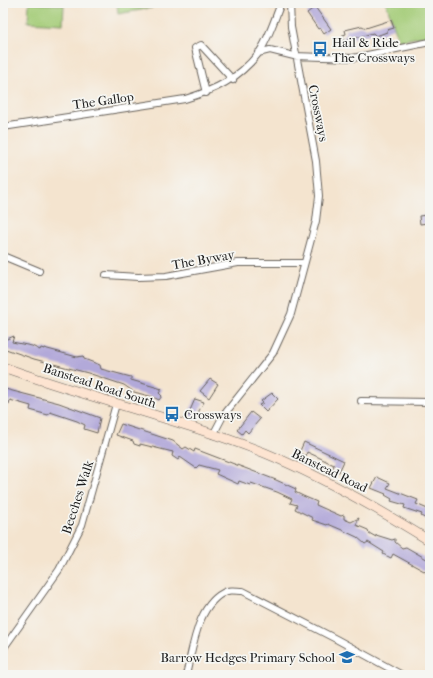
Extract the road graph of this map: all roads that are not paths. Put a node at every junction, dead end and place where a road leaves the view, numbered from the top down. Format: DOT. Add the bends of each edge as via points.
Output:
graph roads {
  1 [pos="281,3"];
  2 [pos="290,3"];
  3 [pos="430,42"];
  4 [pos="258,53"];
  5 [pos="298,56"];
  6 [pos="233,80"];
  7 [pos="206,93"];
  8 [pos="3,127"];
  9 [pos="3,256"];
  10 [pos="304,264"];
  11 [pos="39,271"];
  12 [pos="106,275"];
  13 [pos="3,367"];
  14 [pos="361,401"];
  15 [pos="430,402"];
  16 [pos="116,404"];
  17 [pos="213,435"];
  18 [pos="430,541"];
  19 [pos="3,649"];
  20 [pos="186,675"];
  21 [pos="402,675"];
  1 -- 4 [label="street, The Gallop"];
  2 -- 5 [label="street, Crossways" via="291,26"];
  3 -- 5 [label="street" via="353,58"];
  4 -- 5 [label="street" via="270,50"];
  4 -- 6 [label="street, The Gallop"];
  5 -- 10 [label="street, Crossways" via="316,160 319,196 316,221"];
  6 -- 7 [label="street, The Gallop"];
  6 -- 7 [label="street" via="201,45 195,48"];
  7 -- 8 [label="street, The Gallop" via="178,100"];
  9 -- 11 [label="street"];
  10 -- 12 [label="street, The Byway" via="238,263 166,276"];
  10 -- 17 [label="street, Crossways" via="291,314 273,353 224,416"];
  13 -- 16 [label="street, Banstead Road South"];
  14 -- 15 [label="street"];
  16 -- 17 [label="street, Banstead Road South"];
  16 -- 19 [label="street, Beeches Walk" via="82,525 58,570"];
  17 -- 18 [label="street, Banstead Road" via="264,453 321,478"];
  20 -- 21 [label="street" via="201,619 211,603 228,591 242,591"];
}
